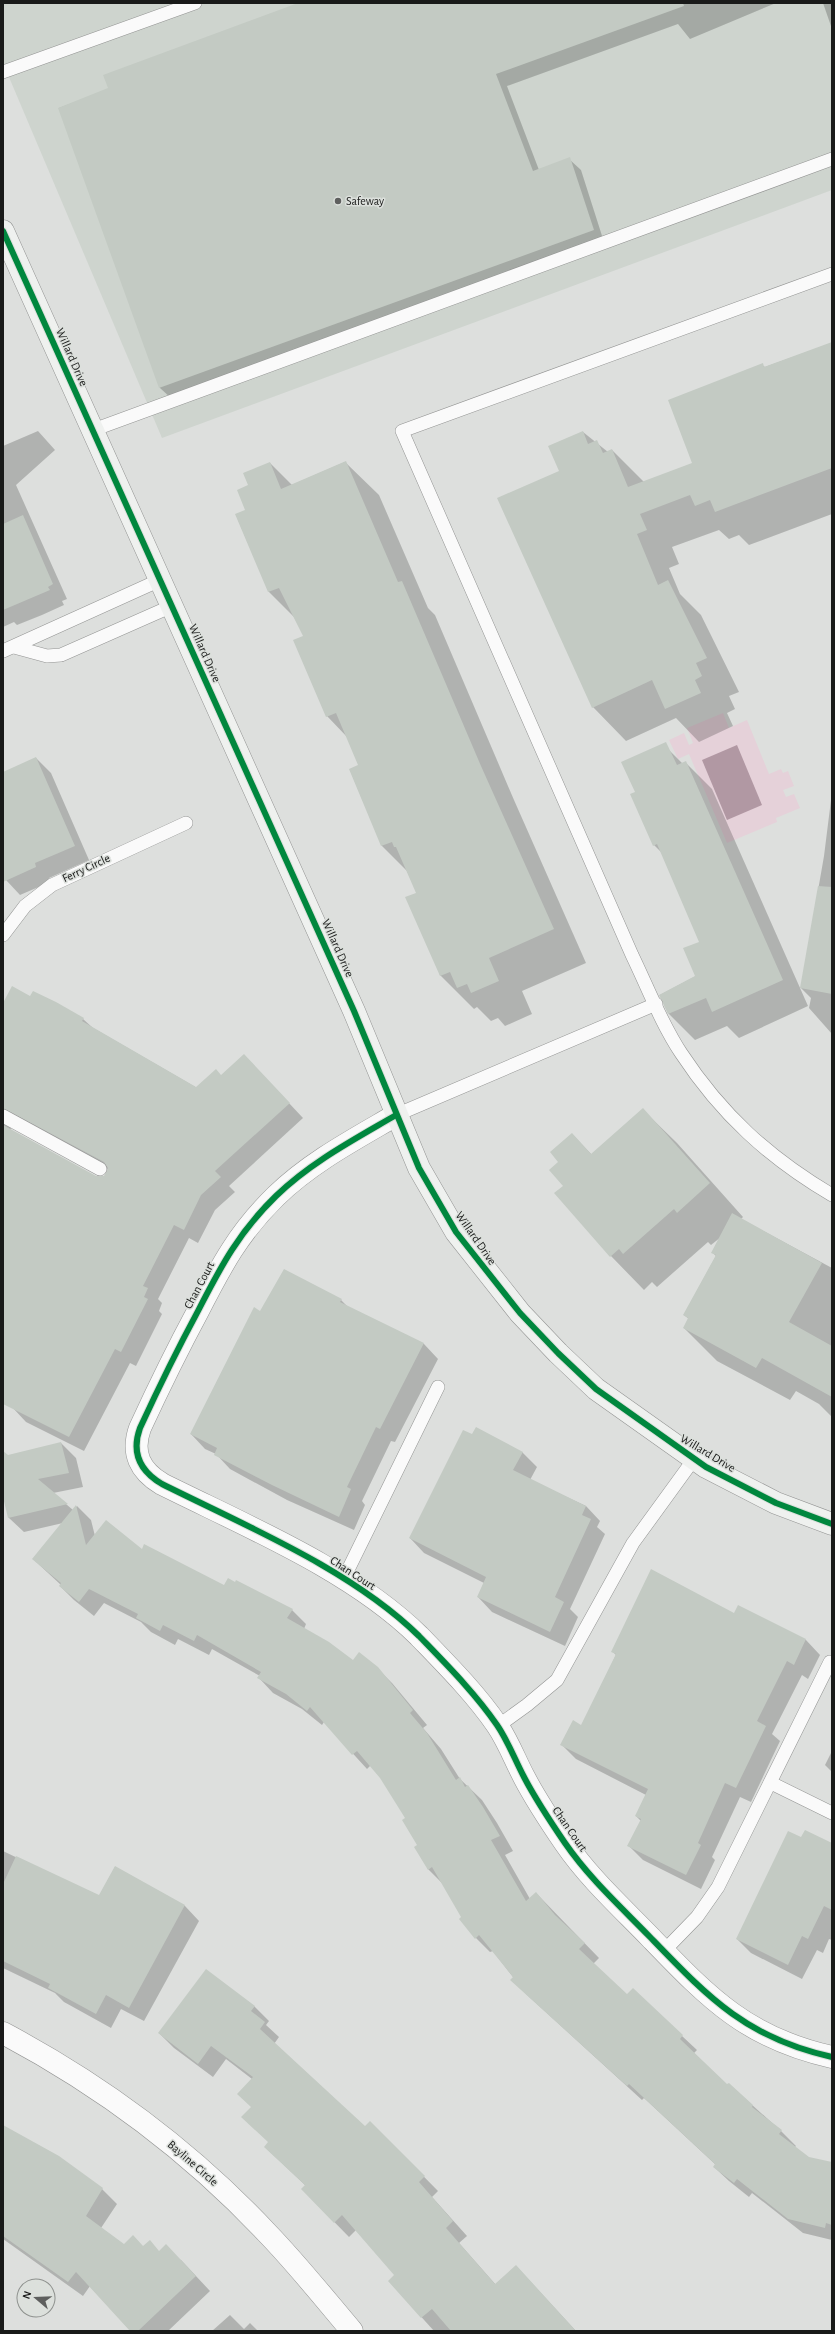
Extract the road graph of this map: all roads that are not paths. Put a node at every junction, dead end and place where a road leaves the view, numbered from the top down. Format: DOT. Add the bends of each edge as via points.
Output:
graph roads {
  1 [pos="195,3"];
  2 [pos="3,72"];
  3 [pos="832,159"];
  4 [pos="3,231"];
  5 [pos="832,274"];
  6 [pos="93,430"];
  7 [pos="160,580"];
  8 [pos="172,606"];
  9 [pos="8,649"];
  10 [pos="186,823"];
  11 [pos="3,935"];
  12 [pos="656,1004"];
  13 [pos="396,1115"];
  14 [pos="3,1116"];
  15 [pos="100,1169"];
  16 [pos="832,1195"];
  17 [pos="438,1387"];
  18 [pos="694,1459"];
  19 [pos="832,1524"];
  20 [pos="344,1578"];
  21 [pos="830,1662"];
  22 [pos="498,1726"];
  23 [pos="771,1783"];
  24 [pos="832,1813"];
  25 [pos="663,1952"];
  26 [pos="3,2033"];
  27 [pos="832,2057"];
  28 [pos="352,2331"];
  1 -- 2 [label="lane"];
  3 -- 6 [label="lane"];
  4 -- 6 [label="street, Willard Drive"];
  5 -- 12 [label="lane" via="402,431"];
  6 -- 7 [label="street, Willard Drive"];
  7 -- 8 [label="street, Willard Drive"];
  7 -- 9 [label="lane"];
  8 -- 9 [label="lane" via="61,656"];
  8 -- 13 [label="street, Willard Drive" via="354,1011"];
  10 -- 11 [label="lane, Ferry Circle" via="57,882 25,906"];
  12 -- 13 [label="lane"];
  12 -- 16 [label="lane" via="672,1038 693,1070 709,1093 744,1131 800,1176"];
  13 -- 18 [label="street, Willard Drive" via="418,1168 456,1232 520,1313 596,1389"];
  13 -- 20 [label="street, Chan Court" via="326,1156 276,1195 252,1221 233,1245 220,1268 172,1360 136,1440 138,1460 143,1470 152,1478"];
  14 -- 15 [label="lane"];
  17 -- 20 [label="lane"];
  18 -- 19 [label="street, Willard Drive" via="776,1503"];
  18 -- 22 [label="lane" via="633,1543 557,1680"];
  20 -- 22 [label="street, Chan Court" via="417,1634 472,1693"];
  21 -- 23 [label="lane"];
  22 -- 25 [label="street, Chan Court" via="542,1808 567,1846 610,1897"];
  23 -- 24 [label="lane"];
  23 -- 25 [label="lane" via="710,1901"];
  25 -- 27 [label="street, Chan Court" via="700,1990 752,2028 805,2051"];
  26 -- 28 [label="street, Bayline Circle" via="39,2052 100,2091 160,2134 210,2177 268,2233"];
}
